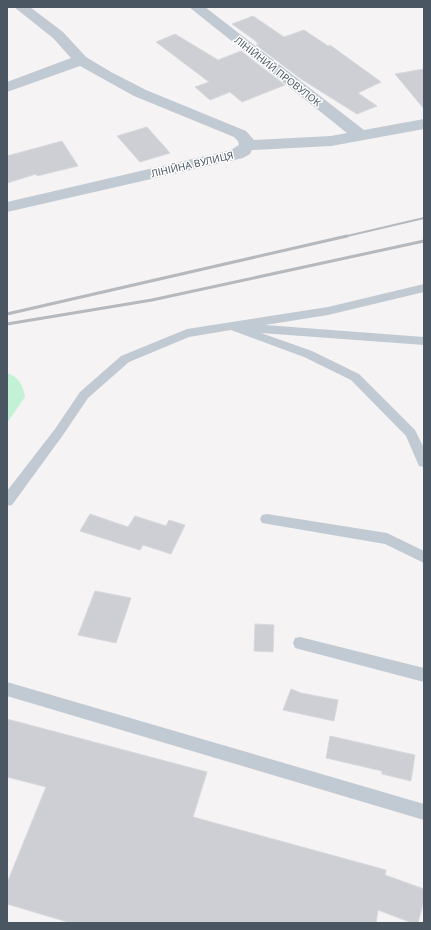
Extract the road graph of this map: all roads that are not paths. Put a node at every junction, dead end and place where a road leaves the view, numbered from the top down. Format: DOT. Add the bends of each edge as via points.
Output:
graph roads {
  1 [pos="21,7"];
  2 [pos="196,7"];
  3 [pos="7,11"];
  4 [pos="82,60"];
  5 [pos="7,87"];
  6 [pos="424,124"];
  7 [pos="361,136"];
  8 [pos="247,145"];
  9 [pos="7,207"];
  10 [pos="424,288"];
  11 [pos="232,326"];
  12 [pos="424,341"];
  13 [pos="424,462"];
  14 [pos="7,502"];
  15 [pos="267,519"];
  16 [pos="424,558"];
  17 [pos="300,643"];
  18 [pos="424,675"];
  19 [pos="7,689"];
  20 [pos="424,812"];
  1 -- 3 [label="street"];
  1 -- 4 [label="street" via="58,36"];
  2 -- 7 [label="street, ЛІНІЙНИЙ ПРОВУЛОК"];
  4 -- 5 [label="street"];
  4 -- 8 [label="street" via="140,93 240,134 246,139"];
  6 -- 7 [label="street, ЛІНІЙНА ВУЛИЦЯ"];
  7 -- 8 [label="street, ЛІНІЙНА ВУЛИЦЯ" via="331,141"];
  8 -- 9 [label="street, ЛІНІЙНА ВУЛИЦЯ" via="237,154"];
  10 -- 11 [label="lane" via="328,311"];
  11 -- 12 [label="lane"];
  11 -- 13 [label="lane" via="308,354 355,378 411,433"];
  11 -- 14 [label="lane" via="187,333 125,359 84,395"];
  15 -- 16 [label="lane" via="387,539"];
  17 -- 18 [label="lane"];
  19 -- 20 [label="lane"];
}
